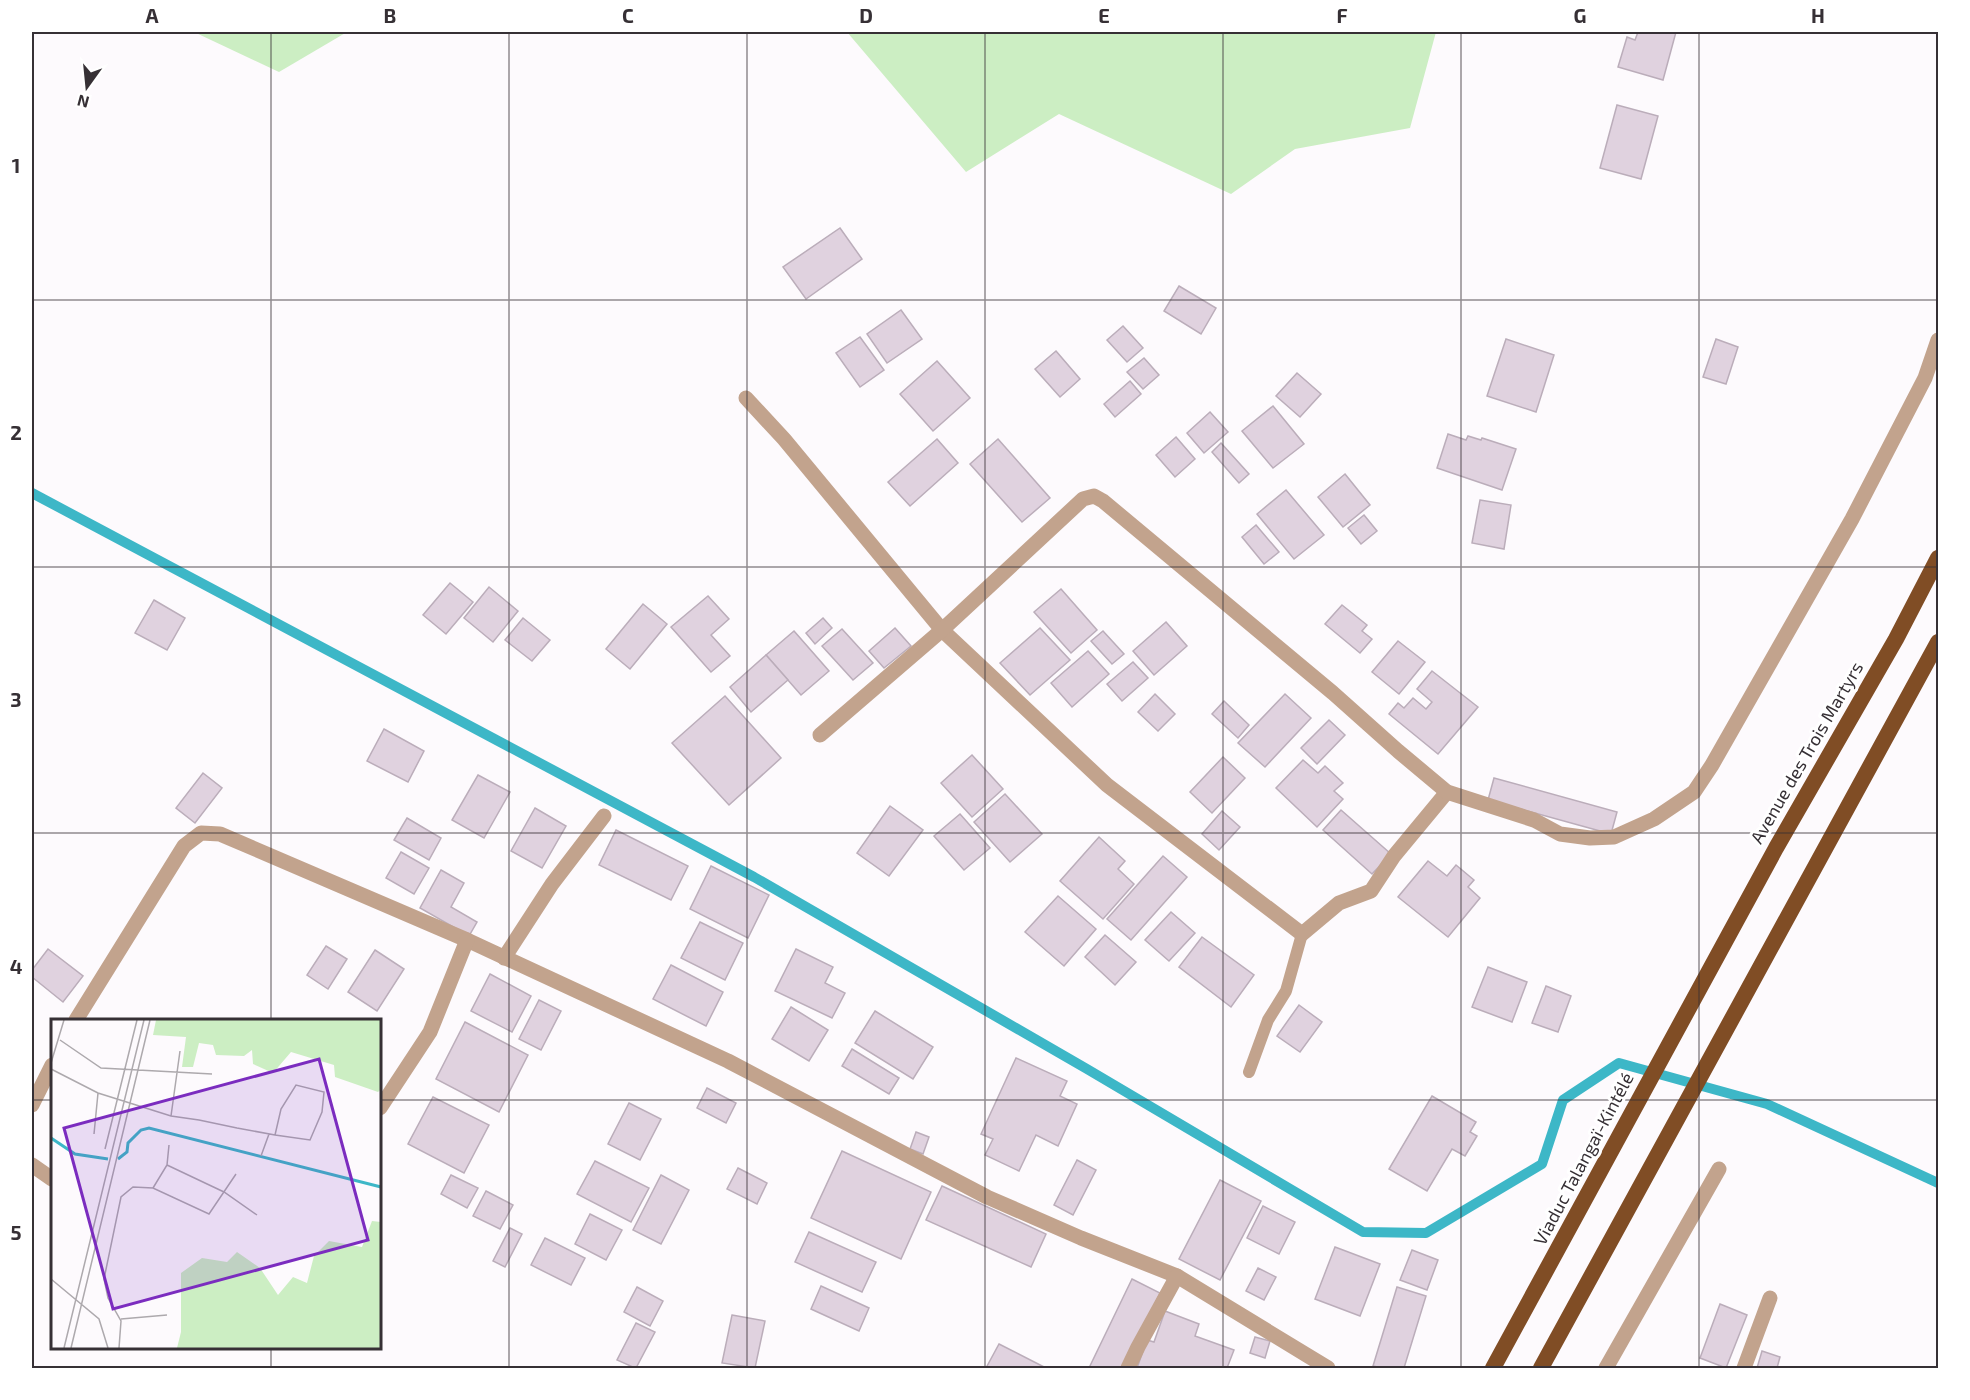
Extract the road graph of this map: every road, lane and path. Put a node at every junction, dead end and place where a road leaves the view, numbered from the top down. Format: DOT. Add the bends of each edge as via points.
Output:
graph roads {
  1 [pos="1938,340"];
  2 [pos="746,398"];
  3 [pos="1938,558"];
  4 [pos="942,630"];
  5 [pos="1938,642"];
  6 [pos="820,735"];
  7 [pos="1448,792"];
  8 [pos="604,816"];
  9 [pos="1302,934"];
  10 [pos="467,940"];
  11 [pos="504,958"];
  12 [pos="1710,968"];
  13 [pos="77,1019"];
  14 [pos="51,1067"];
  15 [pos="1249,1072"];
  16 [pos="32,1105"];
  17 [pos="381,1106"];
  18 [pos="32,1165"];
  19 [pos="1719,1169"];
  20 [pos="51,1178"];
  21 [pos="1177,1276"];
  22 [pos="1770,1298"];
  23 [pos="1128,1368"];
  24 [pos="1328,1368"];
  25 [pos="1493,1368"];
  26 [pos="1541,1368"];
  27 [pos="1606,1368"];
  28 [pos="1744,1368"];
  1 -- 7 [label="street" via="1925,378 1852,519 1694,792 1654,819 1614,837 1590,838 1560,834 1534,820"];
  2 -- 4 [label="street"];
  3 -- 12 [label="highway, Avenue des Trois Martyrs"];
  4 -- 6 [label="street"];
  4 -- 7 [label="street" via="1083,498 1094,496"];
  4 -- 9 [label="street" via="1107,784"];
  5 -- 26 [label="highway"];
  7 -- 9 [label="street" via="1394,856 1371,891 1340,903"];
  8 -- 11 [label="street" via="552,884"];
  9 -- 15 [label="lane" via="1286,991 1268,1020"];
  10 -- 11 [label="street"];
  10 -- 13 [label="street" via="220,834 201,833 184,846"];
  10 -- 17 [label="street" via="430,1032"];
  11 -- 21 [label="street" via="728,1061 987,1197"];
  12 -- 25 [label="highway, Viaduc Talangaï-Kintélé"];
  14 -- 16 [label="street"];
  18 -- 20 [label="street"];
  19 -- 27 [label="street"];
  21 -- 23 [label="street"];
  21 -- 24 [label="street"];
  22 -- 28 [label="street"];
}
